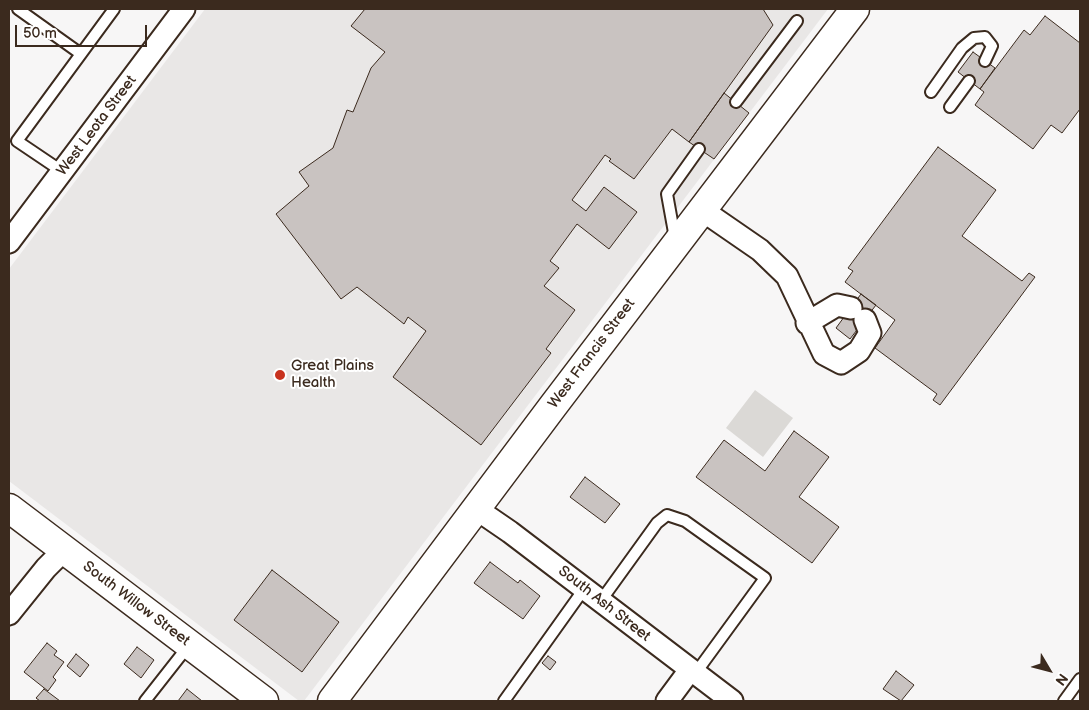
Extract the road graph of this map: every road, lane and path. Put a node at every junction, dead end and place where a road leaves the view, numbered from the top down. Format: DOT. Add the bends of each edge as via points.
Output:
graph roads {
  1 [pos="18,9"];
  2 [pos="114,9"];
  3 [pos="184,9"];
  4 [pos="855,9"];
  5 [pos="797,22"];
  6 [pos="81,54"];
  7 [pos="985,61"];
  8 [pos="969,81"];
  9 [pos="930,92"];
  10 [pos="736,102"];
  11 [pos="950,107"];
  12 [pos="699,149"];
  13 [pos="63,172"];
  14 [pos="702,210"];
  15 [pos="9,242"];
  16 [pos="676,244"];
  17 [pos="808,323"];
  18 [pos="9,508"];
  19 [pos="475,508"];
  20 [pos="64,550"];
  21 [pos="592,596"];
  22 [pos="9,614"];
  23 [pos="189,645"];
  24 [pos="692,672"];
  25 [pos="1080,679"];
  26 [pos="145,701"];
  27 [pos="264,701"];
  28 [pos="332,701"];
  29 [pos="504,701"];
  30 [pos="667,701"];
  31 [pos="732,701"];
  32 [pos="1064,701"];
  1 -- 6 [label="lane"];
  2 -- 6 [label="lane"];
  3 -- 13 [label="street, West Leota Street"];
  4 -- 14 [label="street, West Francis Street"];
  5 -- 10 [label="lane"];
  6 -- 13 [label="lane" via="17,141"];
  7 -- 9 [label="lane" via="992,46 985,37 974,38 962,48"];
  8 -- 11 [label="lane"];
  12 -- 16 [label="lane" via="667,194"];
  13 -- 15 [label="street, West Leota Street"];
  14 -- 16 [label="street, West Francis Street"];
  14 -- 17 [label="street" via="760,250 787,276"];
  16 -- 19 [label="street, West Francis Street"];
  17 -- 17 [label="street" via="837,305 858,314 870,333 859,351 840,363 824,354"];
  18 -- 20 [label="street, South Willow Street"];
  19 -- 21 [label="street, South Ash Street"];
  19 -- 28 [label="street, West Francis Street"];
  20 -- 22 [label="street"];
  20 -- 23 [label="street, South Willow Street"];
  21 -- 24 [label="street, South Ash Street"];
  21 -- 24 [label="lane" via="667,515 685,521 765,578"];
  21 -- 29 [label="lane"];
  23 -- 26 [label="lane"];
  23 -- 27 [label="street, South Willow Street"];
  24 -- 30 [label="street"];
  24 -- 31 [label="street, South Ash Street"];
  25 -- 32 [label="lane"];
}
